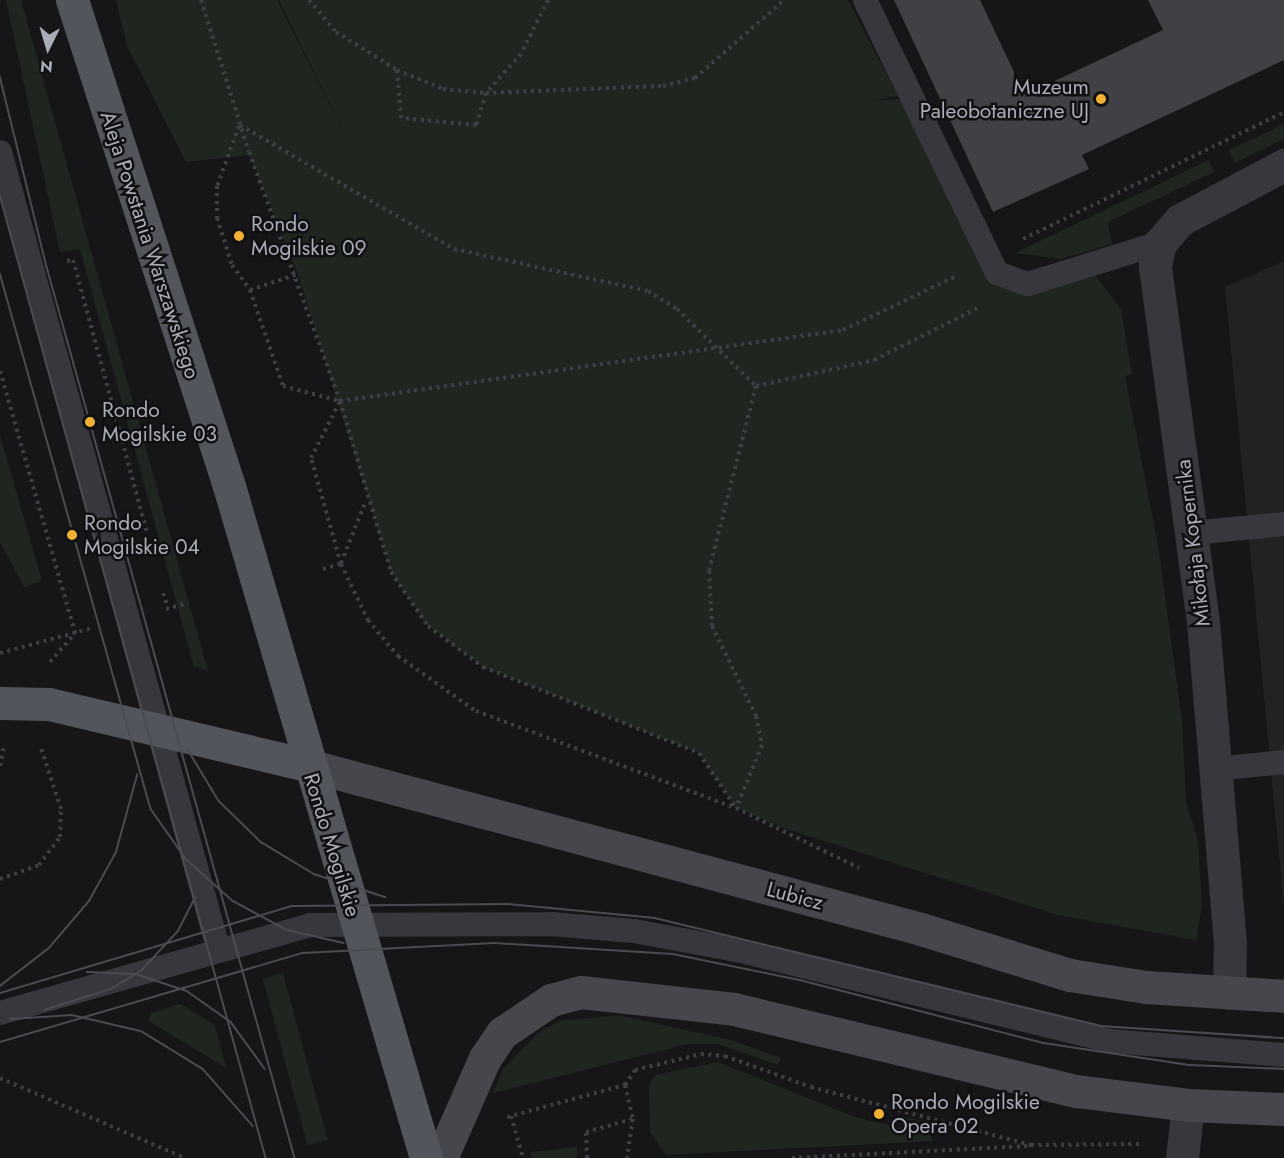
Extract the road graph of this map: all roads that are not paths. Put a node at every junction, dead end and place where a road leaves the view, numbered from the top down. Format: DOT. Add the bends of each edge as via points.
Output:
graph roads {
  1 [pos="72,0"];
  2 [pos="865,0"];
  3 [pos="0,152"];
  4 [pos="1284,165"];
  5 [pos="1160,243"];
  6 [pos="1284,524"];
  7 [pos="1192,533"];
  8 [pos="0,703"];
  9 [pos="1284,762"];
  10 [pos="311,766"];
  11 [pos="1215,770"];
  12 [pos="218,948"];
  13 [pos="1229,993"];
  14 [pos="1284,996"];
  15 [pos="0,1013"];
  16 [pos="1284,1055"];
  17 [pos="1188,1105"];
  18 [pos="1284,1108"];
  19 [pos="426,1158"];
  20 [pos="441,1158"];
  21 [pos="1182,1158"];
  1 -- 10 [label="main road, Aleja Powstania Warszawskiego" via="229,486"];
  2 -- 5 [label="lane" via="997,273 1028,284"];
  3 -- 12 [label="lane"];
  4 -- 5 [label="street" via="1180,220"];
  5 -- 7 [label="street, Mikołaja Kopernika" via="1155,266"];
  6 -- 7 [label="lane"];
  7 -- 11 [label="street, Mikołaja Kopernika"];
  8 -- 10 [label="main road, Rondo Mogilskie" via="49,704"];
  9 -- 11 [label="lane"];
  10 -- 13 [label="street, Lubicz" via="921,929 1070,975"];
  10 -- 19 [label="main road, Rondo Mogilskie"];
  11 -- 13 [label="street, Mikołaja Kopernika"];
  12 -- 15 [label="lane"];
  12 -- 16 [label="lane" via="329,923 539,924 634,931 1110,1041"];
  13 -- 14 [label="street, Lubicz"];
  17 -- 18 [label="street"];
  17 -- 20 [label="street" via="1076,1091 734,1009 581,992 551,1000 502,1033 476,1076"];
  17 -- 21 [label="street"];
}
